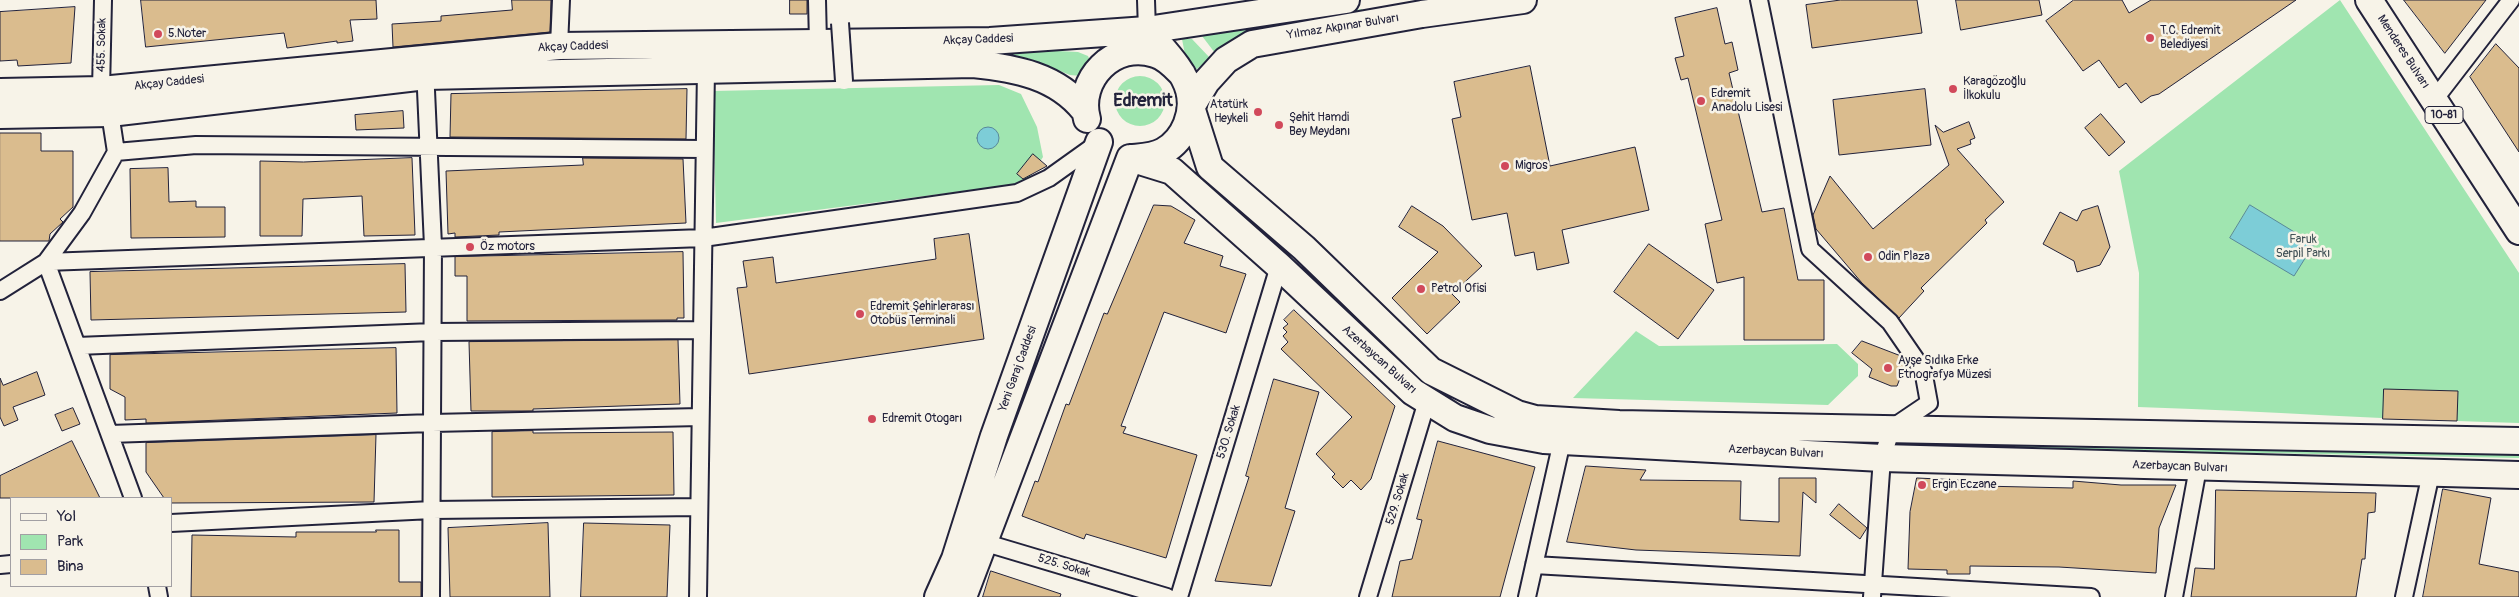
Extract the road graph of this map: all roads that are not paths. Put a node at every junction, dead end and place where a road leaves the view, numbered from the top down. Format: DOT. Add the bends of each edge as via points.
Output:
graph roads {
  1 [pos="103,0"];
  2 [pos="561,0"];
  3 [pos="817,0"];
  4 [pos="1146,0"];
  5 [pos="1346,0"];
  6 [pos="1523,0"];
  7 [pos="1759,0"];
  8 [pos="2369,0"];
  9 [pos="2511,0"];
  10 [pos="840,23"];
  11 [pos="1147,30"];
  12 [pos="818,42"];
  13 [pos="559,46"];
  14 [pos="1105,62"];
  15 [pos="425,67"];
  16 [pos="706,69"];
  17 [pos="1182,74"];
  18 [pos="844,81"];
  19 [pos="0,92"];
  20 [pos="2434,100"];
  21 [pos="106,102"];
  22 [pos="1191,108"];
  23 [pos="1084,110"];
  24 [pos="0,115"];
  25 [pos="1099,142"];
  26 [pos="429,148"];
  27 [pos="704,149"];
  28 [pos="116,152"];
  29 [pos="1130,158"];
  30 [pos="2519,231"];
  31 [pos="703,238"];
  32 [pos="433,246"];
  33 [pos="46,262"];
  34 [pos="1279,266"];
  35 [pos="0,291"];
  36 [pos="701,330"];
  37 [pos="433,332"];
  38 [pos="77,346"];
  39 [pos="1427,401"];
  40 [pos="700,417"];
  41 [pos="432,422"];
  42 [pos="1892,428"];
  43 [pos="110,434"];
  44 [pos="1562,441"];
  45 [pos="2519,441"];
  46 [pos="1882,458"];
  47 [pos="2198,468"];
  48 [pos="2431,473"];
  49 [pos="2519,475"];
  50 [pos="133,497"];
  51 [pos="699,507"];
  52 [pos="432,510"];
  53 [pos="172,523"];
  54 [pos="973,539"];
  55 [pos="1534,564"];
  56 [pos="1872,591"];
  57 [pos="431,597"];
  58 [pos="698,597"];
  59 [pos="938,597"];
  60 [pos="963,597"];
  61 [pos="1167,597"];
  62 [pos="1179,597"];
  63 [pos="1368,597"];
  64 [pos="1527,597"];
  65 [pos="2091,597"];
  66 [pos="2174,597"];
  67 [pos="2404,597"];
  1 -- 21 [label="street, 455. Sokak"];
  2 -- 13 [label="street"];
  3 -- 12 [label="street"];
  4 -- 11 [label="street"];
  5 -- 11 [label="main road"];
  6 -- 22 [label="main road, Yılmaz Akpınar Bulvarı" via="1252,44 1226,60 1206,82"];
  7 -- 42 [label="street" via="1810,249 1890,322 1924,370 1929,403"];
  8 -- 20 [label="main road, Menderes Bulvarı / 10-81"];
  9 -- 20 [label="street"];
  10 -- 18 [label="street, bridge"];
  11 -- 12 [label="main road, Akçay Caddesi" via="990,41"];
  11 -- 14 [label="main road"];
  11 -- 17 [label="main road"];
  12 -- 13 [label="main road, Akçay Caddesi"];
  13 -- 15 [label="main road, Akçay Caddesi"];
  14 -- 17 [label="main road" via="1120,54 1137,51 1155,54"];
  14 -- 23 [label="main road" via="1093,76 1086,92"];
  15 -- 16 [label="main road, Akçay Caddesi"];
  15 -- 21 [label="main road, Akçay Caddesi"];
  15 -- 26 [label="street"];
  16 -- 23 [label="main road, Akçay Caddesi" via="973,64 1010,67 1047,80 1072,95"];
  16 -- 27 [label="street"];
  17 -- 22 [label="main road" via="1189,90"];
  19 -- 21 [label="main road, Akçay Caddesi"];
  20 -- 30 [label="main road, Menderes Bulvarı / 10-81"];
  21 -- 24 [label="main road, Akçay Caddesi"];
  21 -- 28 [label="street, 455. Sokak"];
  22 -- 29 [label="main road" via="1178,140 1165,151 1148,157"];
  22 -- 42 [label="main road, Azerbaycan Bulvarı" via="1210,167 1304,248 1431,371 1517,414 1535,419 1619,424"];
  23 -- 25 [label="main road" via="1089,127"];
  25 -- 29 [label="main road"];
  25 -- 31 [label="street" via="1049,178 1018,193"];
  25 -- 54 [label="main road, Yeni Garaj Caddesi" via="994,436"];
  26 -- 27 [label="street"];
  26 -- 28 [label="street" via="196,145"];
  26 -- 32 [label="street"];
  27 -- 31 [label="street"];
  28 -- 33 [label="street" via="82,212"];
  29 -- 34 [label="main road, Azerbaycan Bulvarı" via="1172,171"];
  29 -- 54 [label="main road, Yeni Garaj Caddesi"];
  31 -- 32 [label="street"];
  31 -- 36 [label="street"];
  32 -- 33 [label="street"];
  32 -- 37 [label="street"];
  33 -- 35 [label="street"];
  33 -- 38 [label="street"];
  34 -- 39 [label="main road, Azerbaycan Bulvarı" via="1413,392"];
  34 -- 62 [label="street, 530. Sokak"];
  36 -- 37 [label="street"];
  36 -- 40 [label="street"];
  37 -- 38 [label="street"];
  37 -- 41 [label="street"];
  38 -- 43 [label="street"];
  39 -- 44 [label="main road, Azerbaycan Bulvarı" via="1455,418 1490,430"];
  39 -- 63 [label="street, 529. Sokak"];
  40 -- 41 [label="street"];
  40 -- 51 [label="street"];
  41 -- 43 [label="street"];
  41 -- 52 [label="street"];
  42 -- 45 [label="main road, Azerbaycan Bulvarı"];
  42 -- 46 [label="street"];
  43 -- 50 [label="street"];
  44 -- 46 [label="main road, Azerbaycan Bulvarı"];
  44 -- 55 [label="street"];
  46 -- 47 [label="main road, Azerbaycan Bulvarı"];
  46 -- 56 [label="street"];
  47 -- 48 [label="main road, Azerbaycan Bulvarı"];
  47 -- 66 [label="street"];
  48 -- 49 [label="main road, Azerbaycan Bulvarı"];
  48 -- 67 [label="street"];
  51 -- 52 [label="street"];
  51 -- 58 [label="street"];
  52 -- 53 [label="street"];
  52 -- 57 [label="street"];
  54 -- 59 [label="main road, Yeni Garaj Caddesi"];
  54 -- 60 [label="main road, Yeni Garaj Caddesi"];
  54 -- 61 [label="street, 525. Sokak"];
  55 -- 56 [label="street"];
  55 -- 64 [label="street"];
  56 -- 65 [label="street"];
}
